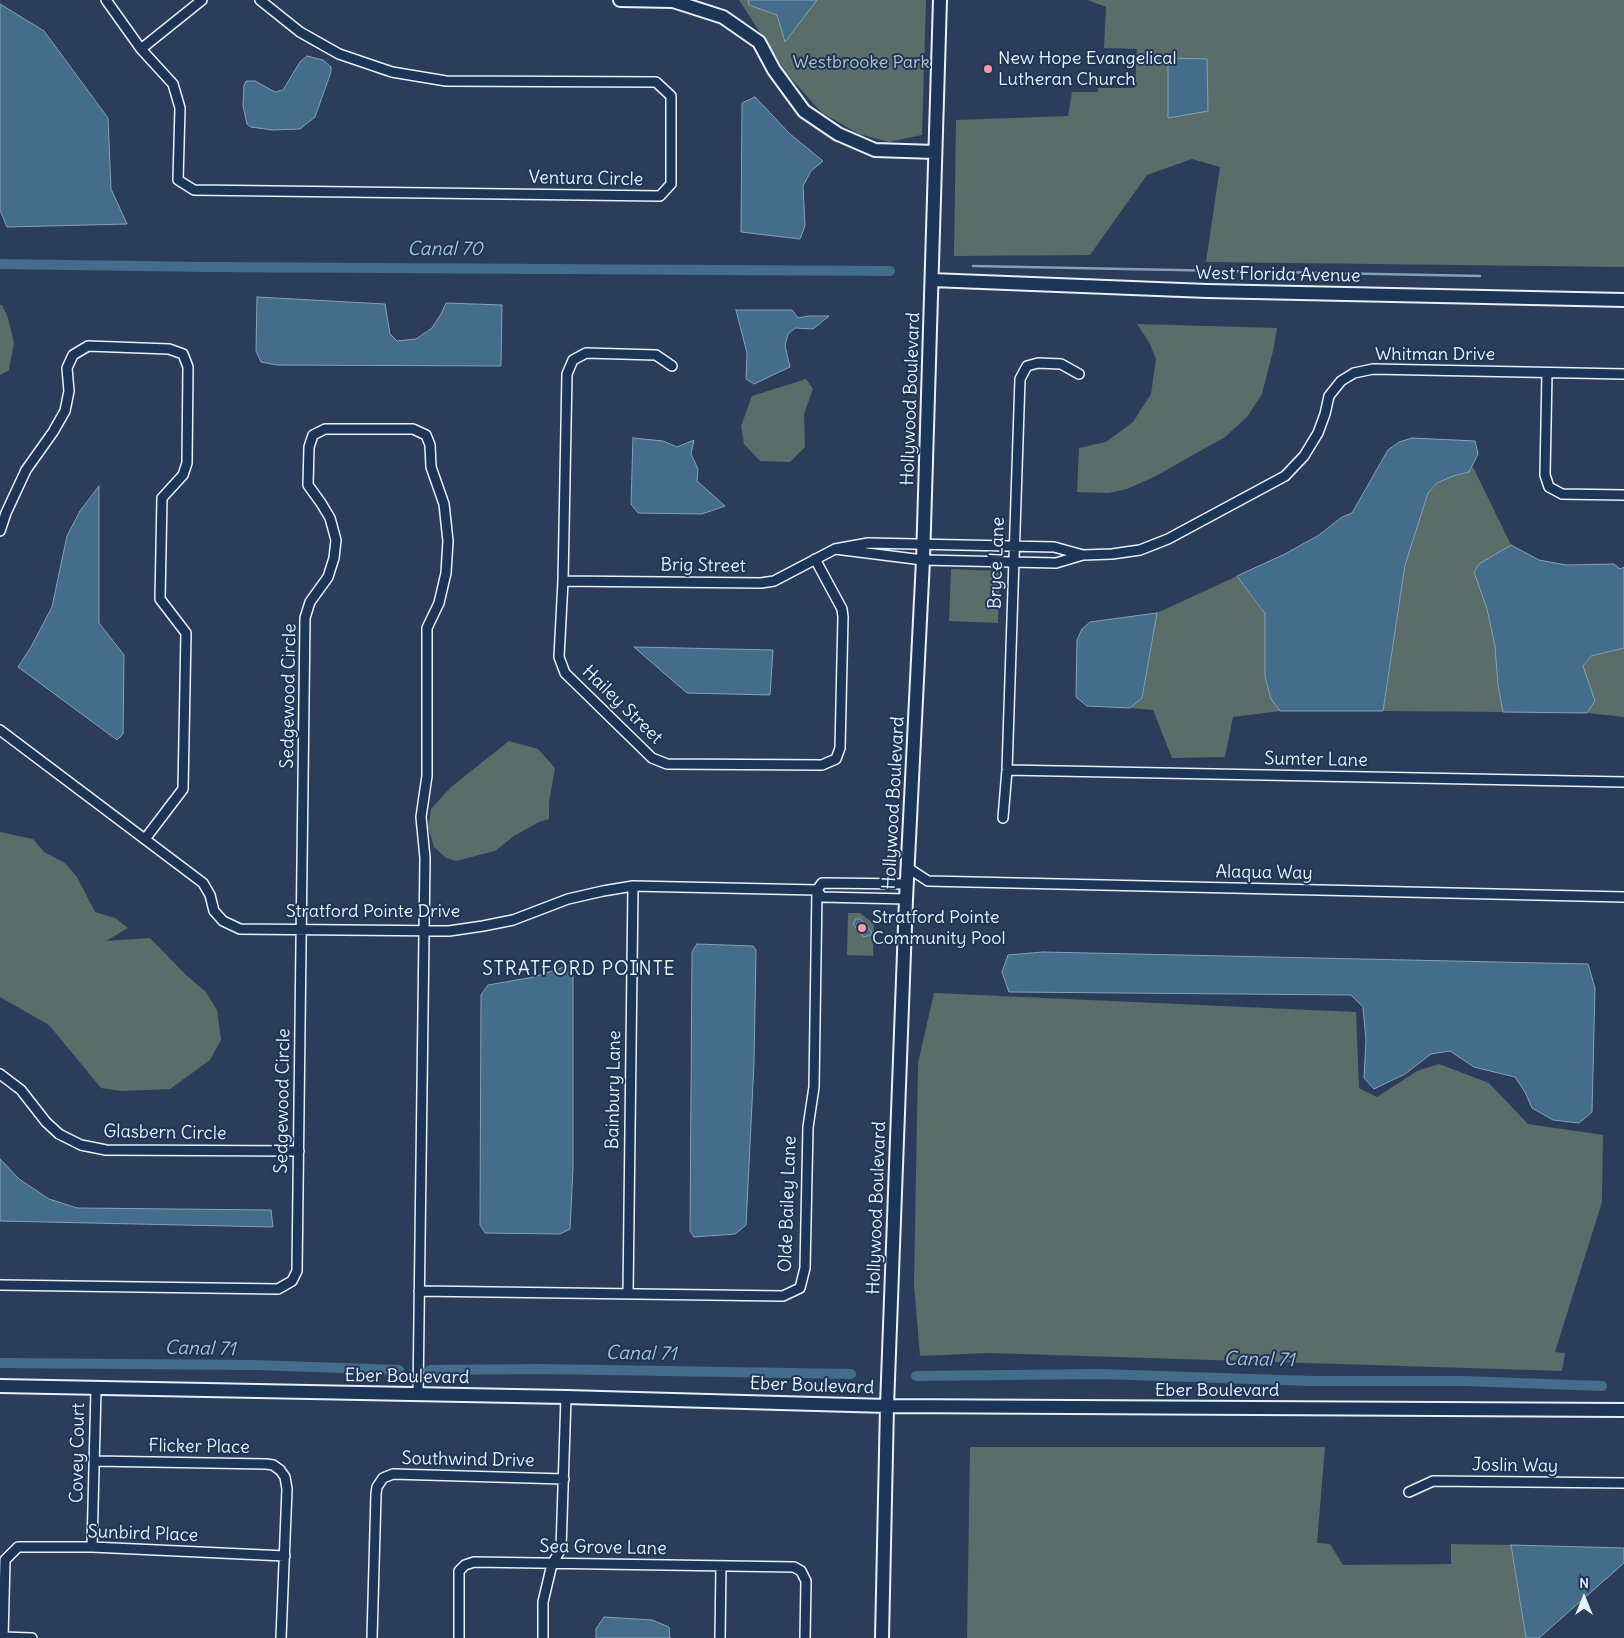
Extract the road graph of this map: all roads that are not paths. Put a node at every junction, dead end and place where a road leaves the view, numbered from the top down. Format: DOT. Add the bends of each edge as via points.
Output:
graph roads {
  1 [pos="106,0"];
  2 [pos="202,0"];
  3 [pos="260,0"];
  4 [pos="620,0"];
  5 [pos="940,0"];
  6 [pos="141,50"];
  7 [pos="935,152"];
  8 [pos="932,280"];
  9 [pos="1624,300"];
  10 [pos="672,366"];
  11 [pos="1547,373"];
  12 [pos="1080,374"];
  13 [pos="1624,374"];
  14 [pos="1624,495"];
  15 [pos="0,531"];
  16 [pos="924,544"];
  17 [pos="1014,546"];
  18 [pos="835,549"];
  19 [pos="1083,555"];
  20 [pos="815,560"];
  21 [pos="923,560"];
  22 [pos="1013,562"];
  23 [pos="563,581"];
  24 [pos="0,730"];
  25 [pos="1006,770"];
  26 [pos="1624,782"];
  27 [pos="1003,818"];
  28 [pos="145,839"];
  29 [pos="908,868"];
  30 [pos="908,884"];
  31 [pos="632,886"];
  32 [pos="816,890"];
  33 [pos="1624,897"];
  34 [pos="906,899"];
  35 [pos="302,929"];
  36 [pos="424,930"];
  37 [pos="0,1074"];
  38 [pos="298,1151"];
  39 [pos="0,1285"];
  40 [pos="419,1290"];
  41 [pos="628,1294"];
  42 [pos="0,1386"];
  43 [pos="96,1389"];
  44 [pos="418,1395"];
  45 [pos="566,1397"];
  46 [pos="887,1406"];
  47 [pos="1624,1410"];
  48 [pos="94,1461"];
  49 [pos="564,1479"];
  50 [pos="1624,1483"];
  51 [pos="1409,1492"];
  52 [pos="92,1547"];
  53 [pos="285,1556"];
  54 [pos="552,1564"];
  55 [pos="721,1566"];
  56 [pos="3,1638"];
  57 [pos="32,1638"];
  58 [pos="281,1638"];
  59 [pos="372,1638"];
  60 [pos="459,1638"];
  61 [pos="543,1638"];
  62 [pos="720,1638"];
  63 [pos="805,1638"];
  64 [pos="882,1638"];
  1 -- 6 [label="street"];
  2 -- 6 [label="street"];
  3 -- 6 [label="street, Ventura Circle" via="300,32 340,54 392,72 446,80 656,82 671,96 671,184 660,196 194,190 178,180 180,108 173,84"];
  4 -- 7 [label="street" via="673,1 723,17 759,42 774,70 804,111 838,134 874,150"];
  5 -- 7 [label="street, Hollywood Boulevard"];
  7 -- 8 [label="street, Hollywood Boulevard"];
  8 -- 9 [label="street, West Florida Avenue" via="1207,291"];
  8 -- 16 [label="street, Hollywood Boulevard"];
  10 -- 23 [label="street, Hailey Street" via="656,355 586,354 573,360 567,374"];
  11 -- 13 [label="street, Whitman Drive"];
  11 -- 14 [label="street" via="1545,475 1549,487 1562,494"];
  11 -- 19 [label="street, Whitman Drive" via="1373,369 1354,373 1341,381 1329,396 1318,433 1304,456 1284,476 1168,539 1140,550"];
  12 -- 17 [label="street, Bryce Lane" via="1062,364 1038,363 1028,366 1020,379"];
  15 -- 28 [label="street" via="26,470 65,411 69,392 67,368 72,355 88,346 169,349 184,354 188,367 187,462 184,475 162,498 160,599 186,633 183,789"];
  16 -- 17 [label="street, Whitman Drive"];
  16 -- 18 [label="street, Brig Street" via="868,543"];
  16 -- 21 [label="street, Hollywood Boulevard"];
  17 -- 19 [label="street, Whitman Drive" via="1054,547"];
  17 -- 22 [label="street, Bryce Lane"];
  18 -- 20 [label="street, Brig Street"];
  18 -- 21 [label="street"];
  19 -- 22 [label="street, Whitman Drive" via="1056,563"];
  20 -- 23 [label="street, Brig Street" via="774,581 761,583"];
  20 -- 23 [label="street, Hailey Street" via="842,609 843,617 840,748 836,759 822,765 667,764 652,758 565,673 559,656"];
  21 -- 22 [label="street, Whitman Drive"];
  21 -- 29 [label="street, Hollywood Boulevard"];
  22 -- 25 [label="street, Bryce Lane"];
  24 -- 28 [label="street, Stratford Pointe Drive"];
  25 -- 26 [label="street, Sumter Lane"];
  25 -- 27 [label="street, Bryce Lane"];
  28 -- 35 [label="street, Stratford Pointe Drive" via="203,883 214,911 223,922 240,928"];
  29 -- 30 [label="street, Hollywood Boulevard"];
  29 -- 33 [label="street, Alaqua Way" via="928,881"];
  30 -- 32 [label="street" via="822,883"];
  30 -- 34 [label="street, Hollywood Boulevard"];
  31 -- 32 [label="street, Stratford Pointe Drive"];
  31 -- 36 [label="street, Stratford Pointe Drive" via="568,899 513,920 449,931"];
  31 -- 41 [label="street, Bainbury Lane"];
  32 -- 34 [label="street" via="822,897"];
  32 -- 41 [label="street, Olde Bailey Lane" via="814,1087 808,1127 806,1268 800,1288 783,1296"];
  34 -- 46 [label="street, Hollywood Boulevard"];
  35 -- 36 [label="street, Stratford Pointe Drive"];
  35 -- 36 [label="street, Sedgewood Circle" via="305,618 310,602 328,577 336,540 330,518 308,485 309,447 313,435 325,429 413,429 426,435 430,445 431,467 444,504 448,541 446,573 427,628 427,776 421,817 425,858"];
  35 -- 38 [label="street, Sedgewood Circle"];
  36 -- 40 [label="street, Sedgewood Circle"];
  37 -- 38 [label="street, Glasbern Circle" via="20,1090 46,1122 81,1145 106,1150"];
  38 -- 39 [label="street, Sedgewood Circle" via="297,1271 292,1281 278,1289"];
  40 -- 41 [label="street, Olde Bailey Lane"];
  40 -- 44 [label="street, Sedgewood Circle"];
  42 -- 43 [label="street, Eber Boulevard"];
  43 -- 44 [label="street, Eber Boulevard"];
  43 -- 48 [label="street, Covey Court"];
  44 -- 45 [label="street, Eber Boulevard"];
  45 -- 46 [label="street, Eber Boulevard"];
  45 -- 49 [label="street"];
  46 -- 47 [label="street, Eber Boulevard"];
  46 -- 64 [label="street, Hollywood Boulevard"];
  48 -- 52 [label="street, Covey Court"];
  48 -- 53 [label="street, Flicker Place" via="273,1465 283,1473 287,1489"];
  49 -- 54 [label="street" via="561,1548"];
  49 -- 59 [label="street, Southwind Drive" via="393,1474 383,1478 376,1494"];
  50 -- 51 [label="street, Joslin Way" via="1433,1481"];
  52 -- 53 [label="street, Sunbird Place"];
  52 -- 56 [label="street, Sunbird Place" via="18,1547 5,1560"];
  53 -- 58 [label="street"];
  54 -- 55 [label="street, Sea Grove Lane"];
  54 -- 60 [label="street, Sea Grove Lane" via="474,1562 465,1565 458,1576"];
  54 -- 61 [label="street" via="543,1602"];
  55 -- 62 [label="street"];
  55 -- 63 [label="street, Sea Grove Lane" via="794,1567 803,1574 806,1586"];
  56 -- 57 [label="street"];
}
